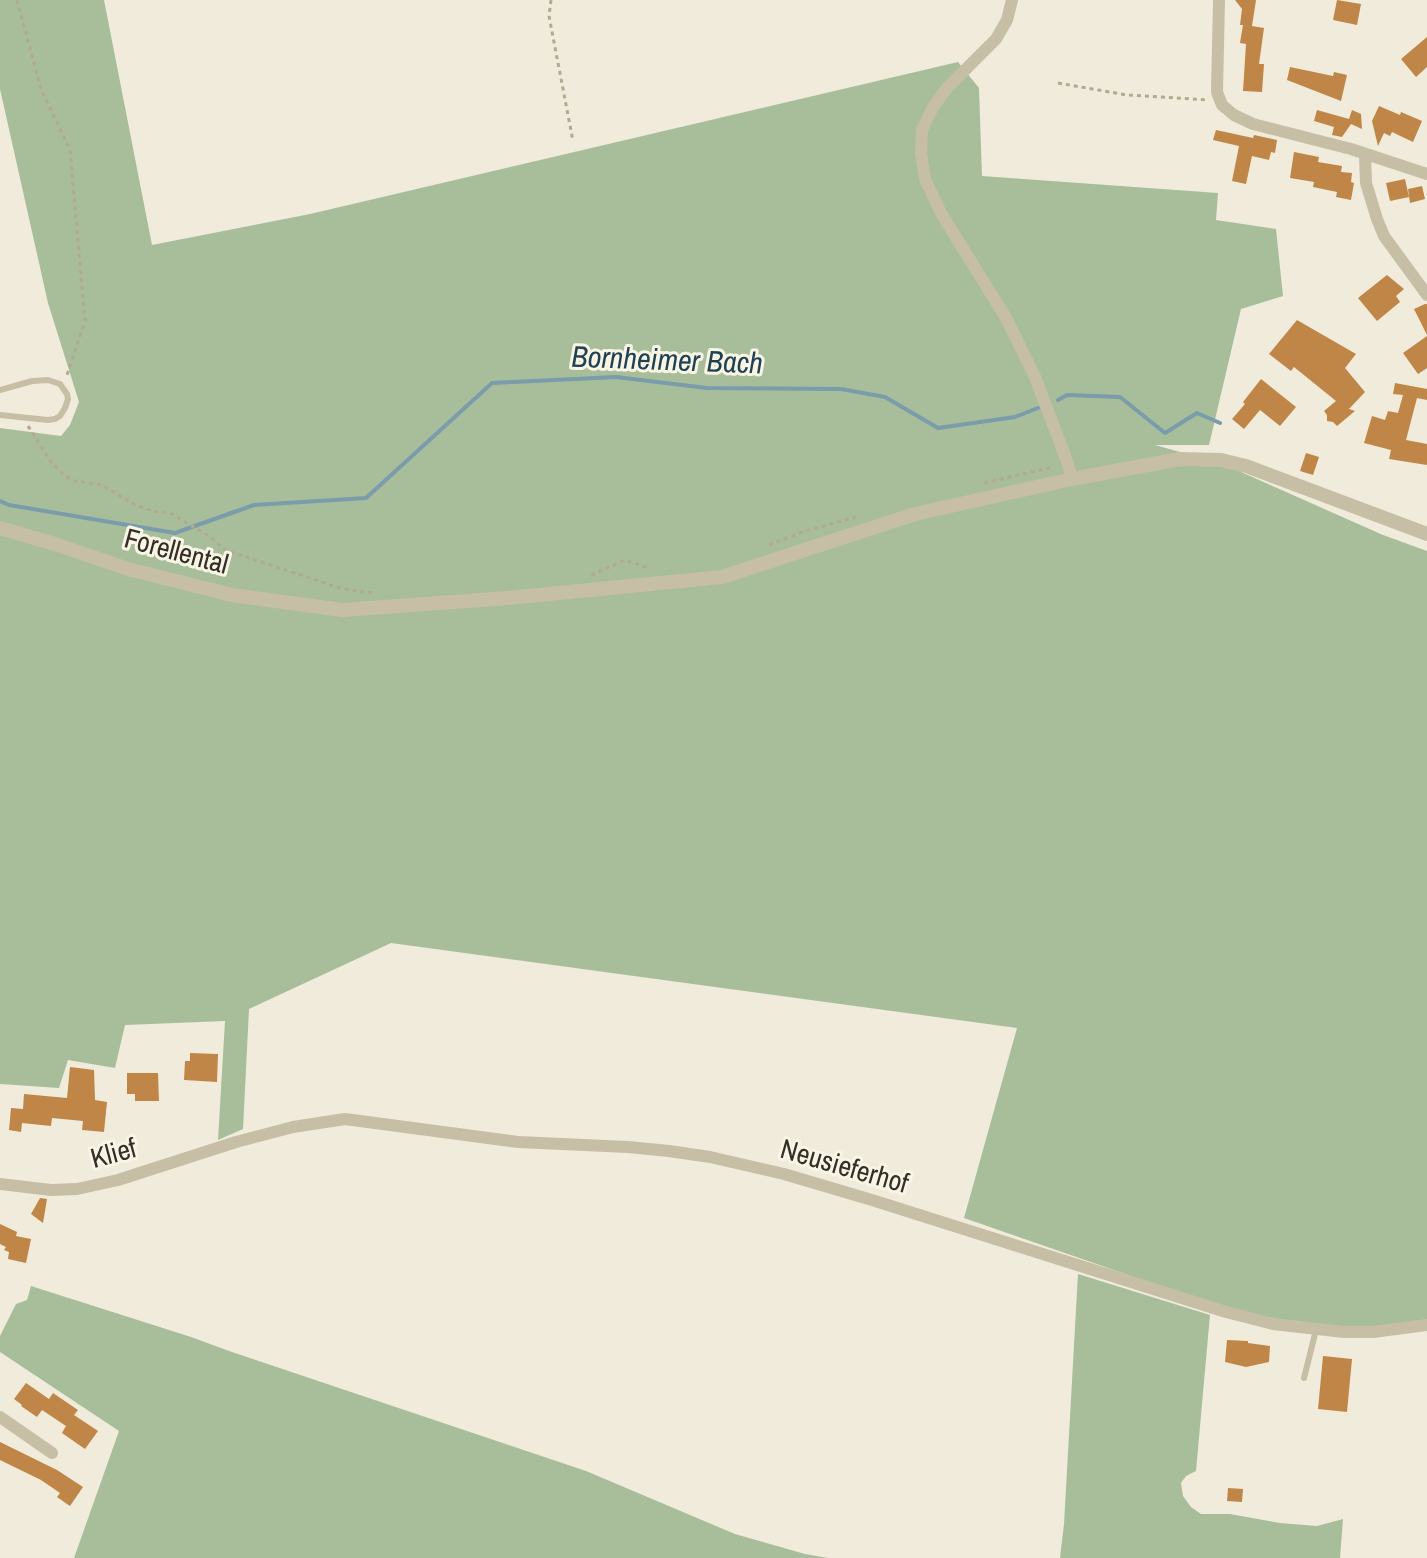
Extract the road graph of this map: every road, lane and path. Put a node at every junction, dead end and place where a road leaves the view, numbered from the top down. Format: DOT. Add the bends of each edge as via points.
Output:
graph roads {
  1 [pos="17,0"];
  2 [pos="551,0"];
  3 [pos="1012,0"];
  4 [pos="1219,0"];
  5 [pos="1058,83"];
  6 [pos="1222,105"];
  7 [pos="573,141"];
  8 [pos="1365,155"];
  9 [pos="1427,174"];
  10 [pos="1427,295"];
  11 [pos="63,387"];
  12 [pos="0,390"];
  13 [pos="0,415"];
  14 [pos="23,419"];
  15 [pos="1068,464"];
  16 [pos="1072,479"];
  17 [pos="974,485"];
  18 [pos="860,516"];
  19 [pos="0,528"];
  20 [pos="1427,534"];
  21 [pos="764,548"];
  22 [pos="651,569"];
  23 [pos="583,580"];
  24 [pos="381,593"];
  25 [pos="236,1142"];
  26 [pos="0,1184"];
  27 [pos="1427,1325"];
  28 [pos="1316,1330"];
  29 [pos="1304,1378"];
  30 [pos="0,1417"];
  31 [pos="52,1453"];
  1 -- 11 [label="path" via="41,89 70,150 85,321"];
  2 -- 7 [label="path" via="549,16"];
  3 -- 15 [label="street" via="996,39 933,107 922,130 921,153 925,179 941,213 1006,318"];
  4 -- 6 [label="street" via="1217,92"];
  5 -- 6 [label="path"];
  6 -- 8 [label="street" via="1253,124"];
  8 -- 9 [label="street"];
  8 -- 10 [label="street" via="1366,183 1384,236"];
  11 -- 12 [label="lane" via="48,380"];
  11 -- 14 [label="lane" via="68,399 60,416"];
  13 -- 14 [label="lane"];
  14 -- 24 [label="path" via="51,462 75,481 102,485 135,505 170,513 225,550 343,589"];
  15 -- 16 [label="street"];
  15 -- 17 [label="path"];
  16 -- 19 [label="street, Forellental" via="915,514 722,577 342,610 232,595"];
  16 -- 20 [label="street, Forellental" via="1180,459 1221,460"];
  18 -- 21 [label="path"];
  22 -- 23 [label="path" via="625,560"];
  25 -- 26 [label="street, Klief" via="77,1189"];
  25 -- 28 [label="street, Neusieferhof" via="345,1119 518,1142 696,1155 872,1200 1226,1312"];
  27 -- 28 [label="street, Neusieferhof" via="1373,1332"];
  28 -- 29 [label="lane"];
  30 -- 31 [label="street"];
}
